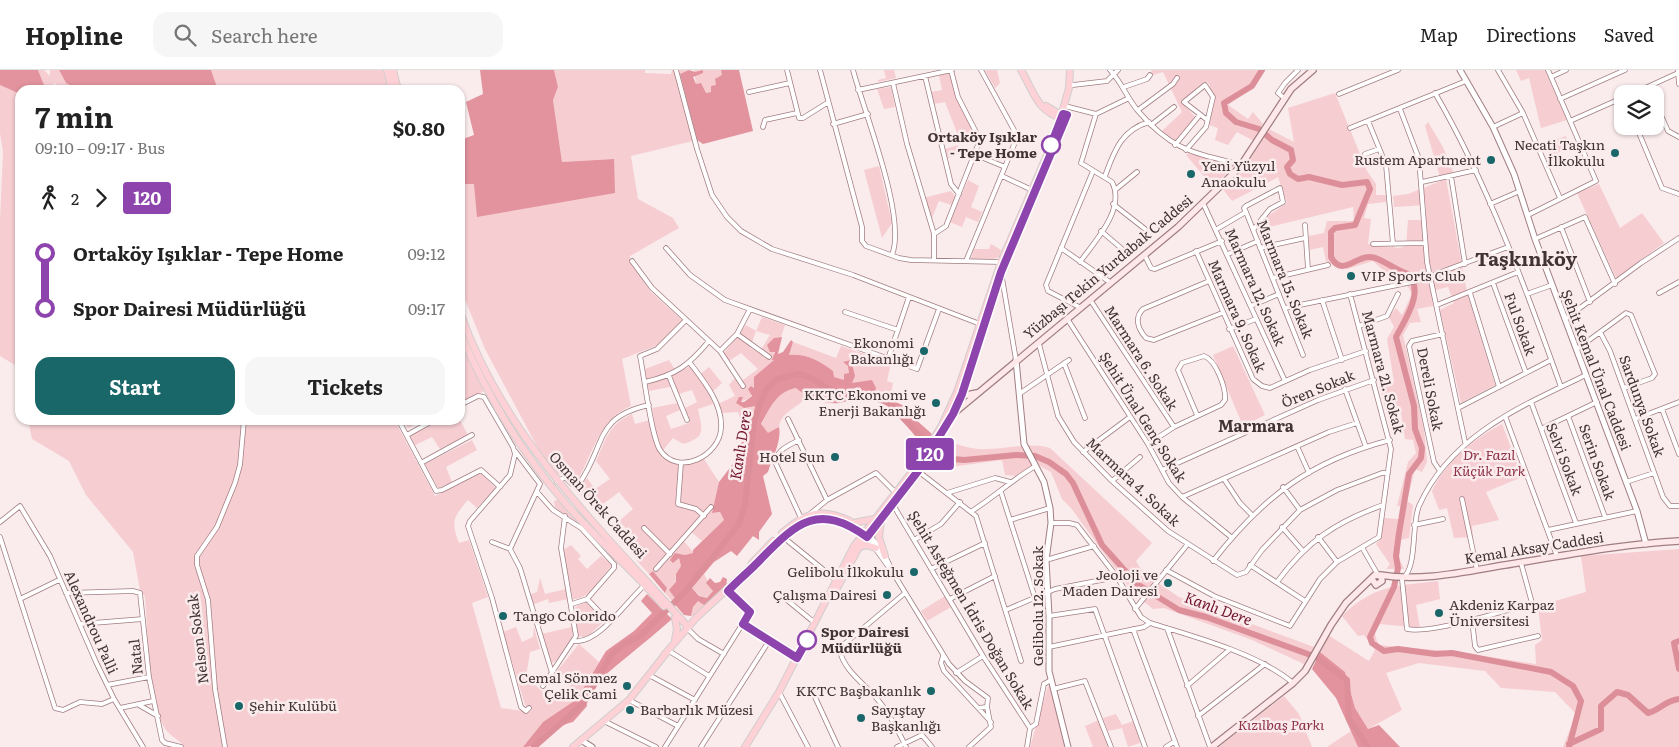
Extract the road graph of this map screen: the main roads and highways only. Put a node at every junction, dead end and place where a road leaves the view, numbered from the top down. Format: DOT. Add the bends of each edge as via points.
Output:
graph roads {
  1 [pos="387,70"];
  2 [pos="393,70"];
  3 [pos="1021,70"];
  4 [pos="1070,70"];
  5 [pos="1074,70"];
  6 [pos="1313,70"];
  7 [pos="391,85"];
  8 [pos="397,85"];
  9 [pos="1032,90"];
  10 [pos="1067,106"];
  11 [pos="1052,116"];
  12 [pos="1064,117"];
  13 [pos="1057,132"];
  14 [pos="465,325"];
  15 [pos="465,342"];
  16 [pos="960,393"];
  17 [pos="977,393"];
  18 [pos="953,414"];
  19 [pos="943,428"];
  20 [pos="928,453"];
  21 [pos="878,519"];
  22 [pos="853,525"];
  23 [pos="866,534"];
  24 [pos="1679,541"];
  25 [pos="856,547"];
  26 [pos="876,548"];
  27 [pos="885,556"];
  28 [pos="746,572"];
  29 [pos="1376,577"];
  30 [pos="1393,579"];
  31 [pos="1379,584"];
  32 [pos="1359,591"];
  33 [pos="664,602"];
  34 [pos="704,612"];
  35 [pos="675,615"];
  36 [pos="687,628"];
  37 [pos="673,643"];
  38 [pos="667,653"];
  39 [pos="780,693"];
  40 [pos="1223,740"];
  41 [pos="573,747"];
  42 [pos="745,747"];
  43 [pos="750,747"];
  44 [pos="1211,747"];
  45 [pos="1218,747"];
  1 -- 7 [label="main road"];
  2 -- 8 [label="main road"];
  3 -- 9 [label="main road"];
  4 -- 10 [label="main road"];
  5 -- 10 [label="main road"];
  6 -- 17 [label="main road, Yüzbaşı Tekin Yurdabak Caddesi" via="1284,98 1240,167 1203,203 1145,256"];
  9 -- 11 [label="main road" via="1044,110"];
  9 -- 12 [label="main road" via="1050,110"];
  10 -- 12 [label="main road"];
  11 -- 12 [label="main road"];
  11 -- 13 [label="main road"];
  12 -- 13 [label="main road"];
  12 -- 16 [label="main road" via="1001,272"];
  13 -- 16 [label="main road" via="1001,262"];
  14 -- 33 [label="main road, Osman Örek Caddesi" via="498,397 527,441 557,482"];
  15 -- 33 [label="main road, Osman Örek Caddesi" via="512,430 558,494"];
  16 -- 17 [label="main road"];
  16 -- 18 [label="main road"];
  16 -- 19 [label="main road"];
  17 -- 18 [label="main road, Yüzbaşı Tekin Yurdabak Caddesi"];
  18 -- 19 [label="main road"];
  19 -- 20 [label="main road"];
  20 -- 21 [label="main road" via="895,492"];
  20 -- 21 [label="main road" via="918,471"];
  21 -- 22 [label="main road"];
  21 -- 23 [label="main road"];
  21 -- 27 [label="main road"];
  22 -- 23 [label="main road"];
  22 -- 25 [label="main road"];
  22 -- 28 [label="main road" via="814,519 800,524"];
  22 -- 28 [label="main road" via="834,515 800,518 769,544"];
  23 -- 25 [label="main road"];
  24 -- 30 [label="main road, Kemal Aksay Caddesi"];
  25 -- 26 [label="main road"];
  25 -- 39 [label="main road"];
  25 -- 39 [label="main road" via="836,580"];
  28 -- 34 [label="main road"];
  29 -- 30 [label="main road, Kemal Aksay Caddesi"];
  29 -- 31 [label="main road"];
  29 -- 32 [label="main road"];
  30 -- 31 [label="main road, Kemal Aksay Caddesi"];
  31 -- 32 [label="main road, Kemal Aksay Caddesi"];
  32 -- 40 [label="main road" via="1338,614 1305,671"];
  33 -- 35 [label="main road, Osman Örek Caddesi"];
  34 -- 35 [label="main road" via="691,618"];
  34 -- 36 [label="main road"];
  35 -- 36 [label="main road, Osman Örek Caddesi"];
  35 -- 37 [label="main road" via="677,632"];
  36 -- 37 [label="main road"];
  36 -- 38 [label="main road"];
  37 -- 38 [label="main road"];
  38 -- 41 [label="main road" via="629,700"];
  39 -- 42 [label="main road"];
  39 -- 43 [label="main road"];
  40 -- 44 [label="main road"];
  40 -- 45 [label="main road"];
}
